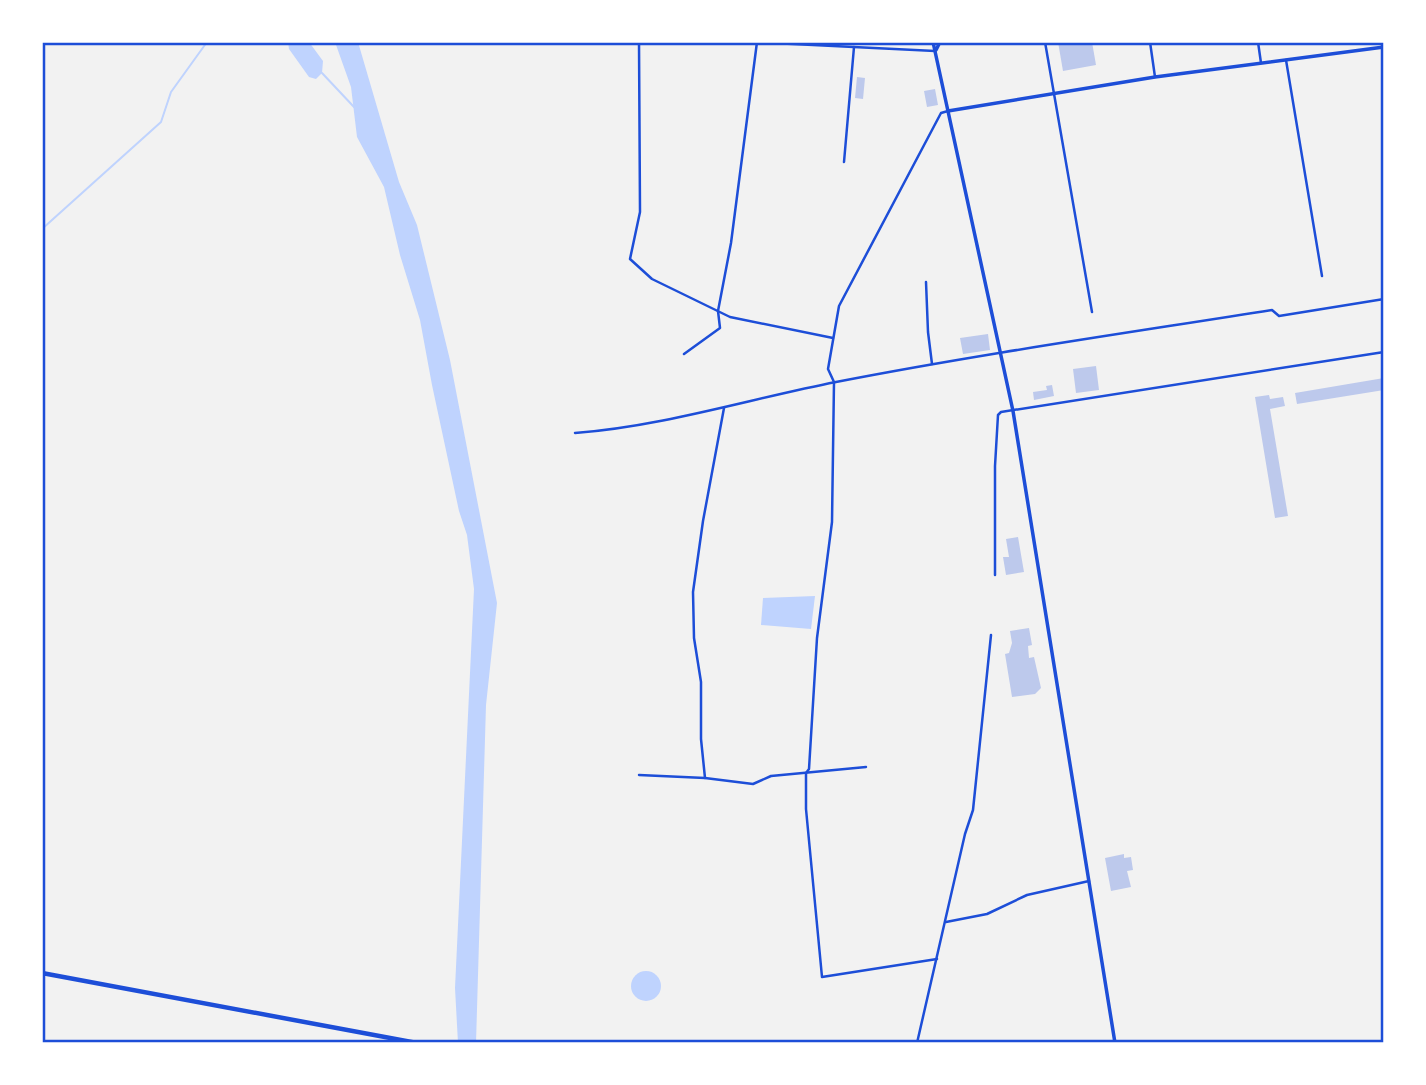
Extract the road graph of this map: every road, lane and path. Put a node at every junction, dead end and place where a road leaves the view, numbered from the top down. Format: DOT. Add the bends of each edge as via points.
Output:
graph roads {
  1 [pos="639,42"];
  2 [pos="756,42"];
  3 [pos="933,42"];
  4 [pos="940,42"];
  5 [pos="1045,42"];
  6 [pos="1150,42"];
  7 [pos="1258,42"];
  8 [pos="855,47"];
  9 [pos="1384,47"];
  10 [pos="935,51"];
  11 [pos="1286,60"];
  12 [pos="1261,63"];
  13 [pos="1155,77"];
  14 [pos="1054,93"];
  15 [pos="948,111"];
  16 [pos="844,162"];
  17 [pos="1322,276"];
  18 [pos="926,282"];
  19 [pos="1384,299"];
  20 [pos="718,311"];
  21 [pos="1092,312"];
  22 [pos="833,338"];
  23 [pos="1384,352"];
  24 [pos="1001,353"];
  25 [pos="684,354"];
  26 [pos="932,364"];
  27 [pos="834,382"];
  28 [pos="724,408"];
  29 [pos="1013,411"];
  30 [pos="575,433"];
  31 [pos="995,575"];
  32 [pos="991,635"];
  33 [pos="866,766"];
  34 [pos="806,773"];
  35 [pos="639,775"];
  36 [pos="705,778"];
  37 [pos="1089,881"];
  38 [pos="946,922"];
  39 [pos="937,959"];
  40 [pos="42,973"];
  41 [pos="417,1043"];
  42 [pos="917,1043"];
  43 [pos="1115,1043"];
  1 -- 20 [label="street" via="640,212 630,259 652,279"];
  2 -- 8 [label="street"];
  2 -- 20 [label="street"];
  3 -- 10 [label="street"];
  4 -- 10 [label="street"];
  5 -- 14 [label="street"];
  6 -- 13 [label="street"];
  7 -- 12 [label="street"];
  8 -- 10 [label="street"];
  8 -- 16 [label="street"];
  9 -- 11 [label="street"];
  10 -- 15 [label="street"];
  11 -- 12 [label="street"];
  11 -- 17 [label="street"];
  12 -- 13 [label="street"];
  13 -- 14 [label="street"];
  14 -- 15 [label="street"];
  14 -- 21 [label="street"];
  15 -- 22 [label="street" via="941,113 839,306"];
  15 -- 24 [label="street"];
  18 -- 26 [label="street"];
  19 -- 24 [label="street" via="1279,316 1272,310"];
  20 -- 22 [label="street"];
  20 -- 25 [label="street" via="720,328"];
  22 -- 27 [label="street" via="828,369"];
  23 -- 29 [label="street"];
  24 -- 26 [label="street"];
  24 -- 29 [label="street"];
  26 -- 27 [label="street"];
  27 -- 28 [label="street"];
  27 -- 34 [label="street" via="832,522"];
  28 -- 30 [label="street"];
  28 -- 36 [label="street" via="693,592"];
  29 -- 31 [label="street" via="998,415"];
  29 -- 37 [label="street"];
  32 -- 38 [label="street" via="973,810"];
  33 -- 34 [label="street"];
  34 -- 36 [label="street" via="771,776 753,784"];
  34 -- 39 [label="street" via="821,978"];
  35 -- 36 [label="street"];
  37 -- 38 [label="street" via="1027,895 987,914"];
  37 -- 43 [label="street"];
  38 -- 39 [label="street"];
  39 -- 42 [label="street"];
  40 -- 41 [label="highway"];
}
